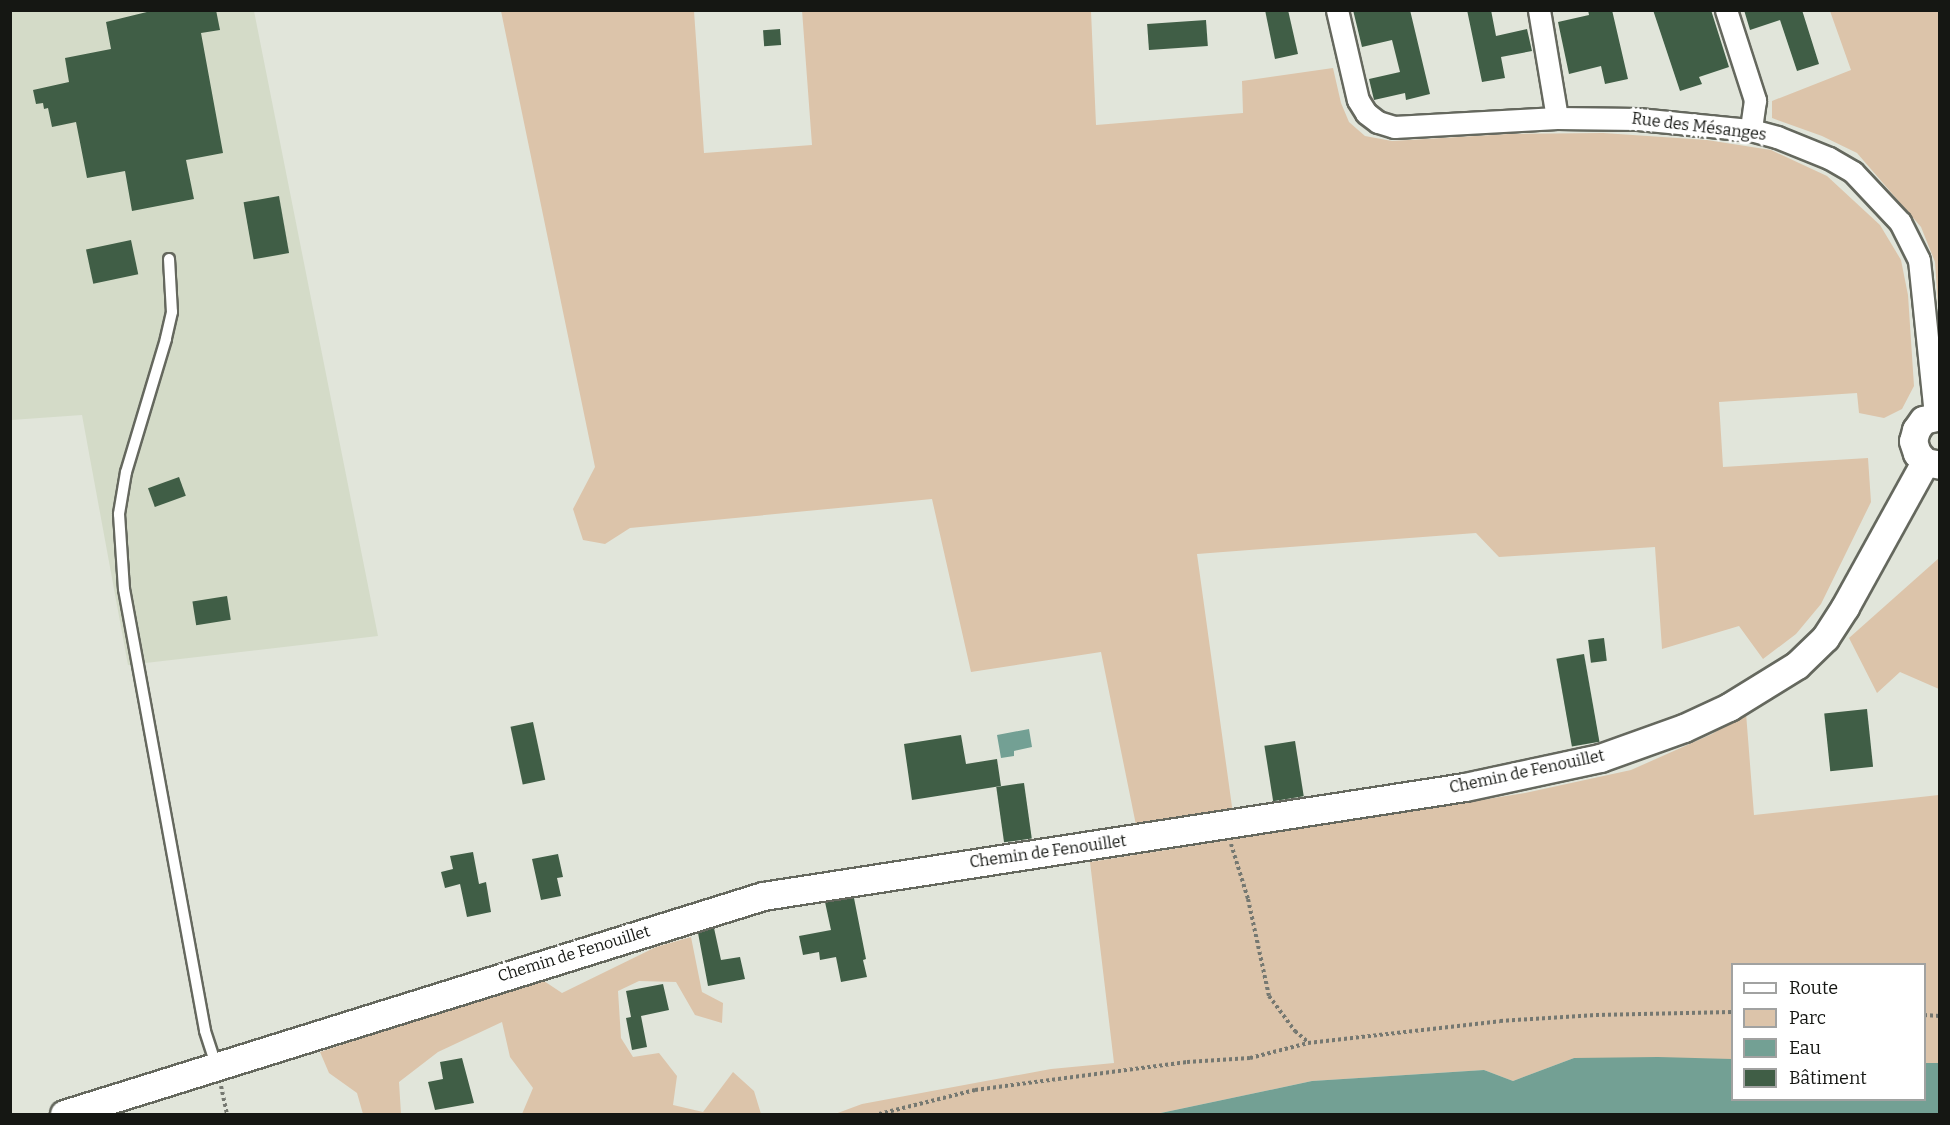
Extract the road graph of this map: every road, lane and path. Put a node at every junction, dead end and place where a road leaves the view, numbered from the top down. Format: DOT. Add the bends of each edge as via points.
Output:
graph roads {
  1 [pos="1337,10"];
  2 [pos="1539,10"];
  3 [pos="1726,10"];
  4 [pos="1557,118"];
  5 [pos="1751,130"];
  6 [pos="170,259"];
  7 [pos="1937,416"];
  8 [pos="1932,463"];
  9 [pos="1229,825"];
  10 [pos="1731,1012"];
  11 [pos="1308,1043"];
  12 [pos="216,1065"];
  13 [pos="64,1114"];
  14 [pos="879,1114"];
  1 -- 4 [label="street, Rue des Mésanges" via="1358,99 1366,113 1378,122 1394,127"];
  2 -- 4 [label="street"];
  3 -- 5 [label="street" via="1755,100"];
  4 -- 5 [label="street, Rue des Mésanges" via="1638,119"];
  5 -- 7 [label="street, Rue des Mésanges" via="1829,158 1853,172 1900,222 1919,260"];
  6 -- 12 [label="lane" via="172,312 126,472 119,514 124,589 205,1031"];
  7 -- 8 [label="street, Chemin de Fenouillet" via="1923,420 1913,441 1917,453"];
  8 -- 9 [label="street, Chemin de Fenouillet" via="1825,638 1797,665 1729,707 1600,758 1465,787"];
  9 -- 11 [label="path" via="1269,996"];
  9 -- 12 [label="street, Chemin de Fenouillet" via="763,896"];
  10 -- 11 [label="path" via="1500,1021"];
  11 -- 14 [label="path" via="1250,1058 1186,1062 975,1090"];
  12 -- 13 [label="street, Chemin de Fenouillet"];
}
